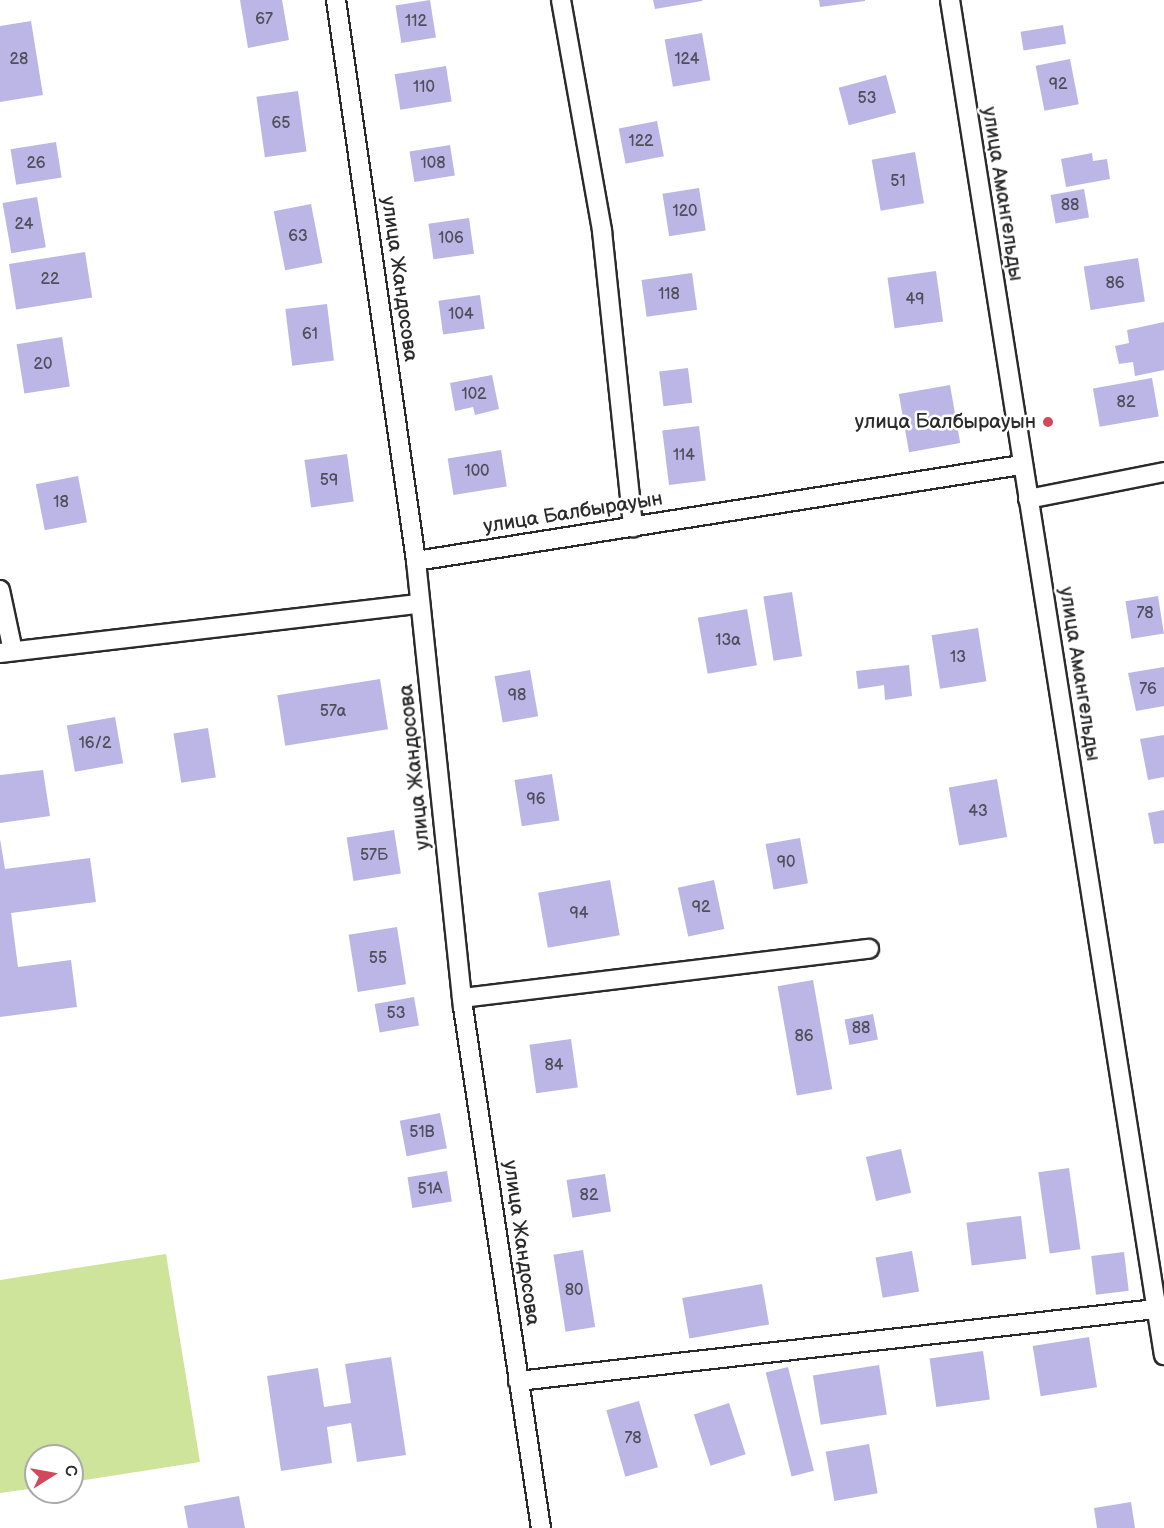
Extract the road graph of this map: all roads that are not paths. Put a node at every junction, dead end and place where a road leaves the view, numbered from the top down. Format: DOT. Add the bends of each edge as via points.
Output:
graph roads {
  1 [pos="336,0"];
  2 [pos="561,0"];
  3 [pos="950,0"];
  4 [pos="1021,465"];
  5 [pos="1164,472"];
  6 [pos="1028,499"];
  7 [pos="633,527"];
  8 [pos="416,561"];
  9 [pos="0,590"];
  10 [pos="420,604"];
  11 [pos="6,652"];
  12 [pos="869,949"];
  13 [pos="462,998"];
  14 [pos="1155,1243"];
  15 [pos="1156,1309"];
  16 [pos="1164,1355"];
  17 [pos="518,1381"];
  18 [pos="541,1528"];
  1 -- 8 [label="street, улица Жандосова"];
  2 -- 7 [label="street" via="602,231"];
  3 -- 4 [label="street, улица Амангельды"];
  4 -- 6 [label="street, улица Амангельды"];
  4 -- 7 [label="street, улица Балбырауын"];
  5 -- 6 [label="street"];
  6 -- 14 [label="street, улица Амангельды"];
  7 -- 8 [label="street, улица Балбырауын"];
  8 -- 10 [label="street, улица Жандосова"];
  9 -- 11 [label="street"];
  10 -- 11 [label="street"];
  10 -- 13 [label="street, улица Жандосова"];
  12 -- 13 [label="street"];
  13 -- 17 [label="street, улица Жандосова"];
  14 -- 15 [label="street, улица Амангельды"];
  15 -- 16 [label="street, улица Амангельды"];
  15 -- 17 [label="street"];
  17 -- 18 [label="street, улица Жандосова"];
}
